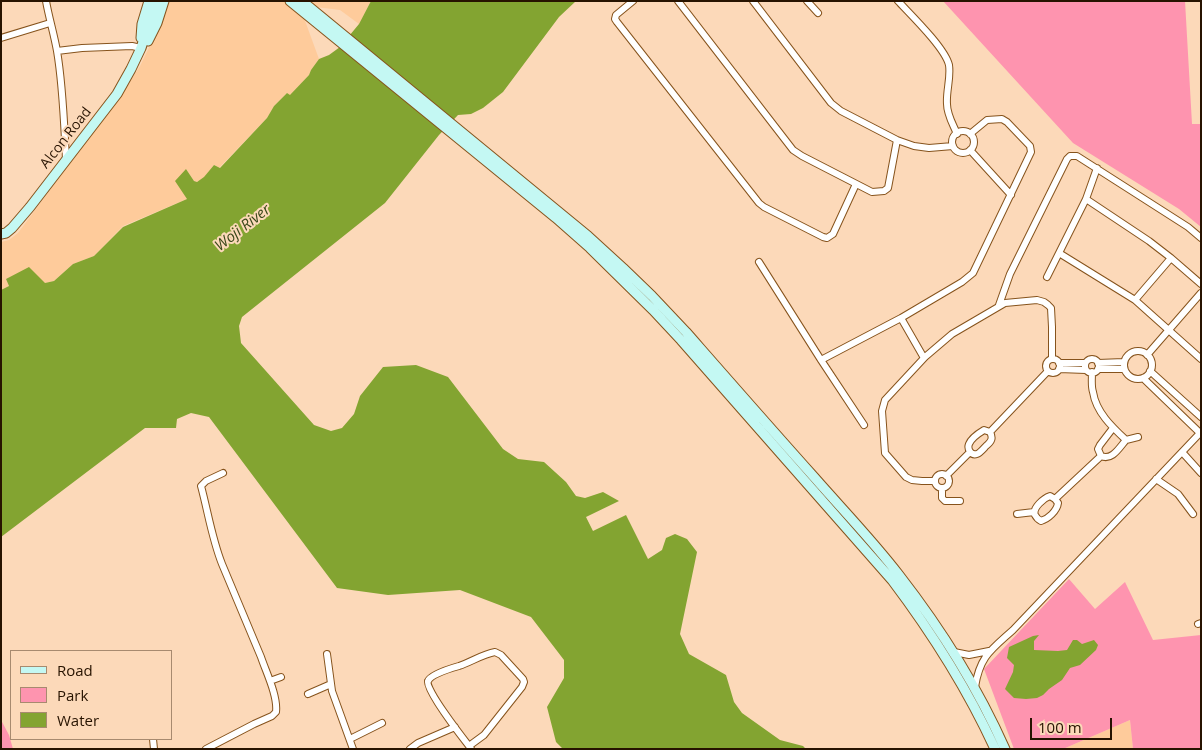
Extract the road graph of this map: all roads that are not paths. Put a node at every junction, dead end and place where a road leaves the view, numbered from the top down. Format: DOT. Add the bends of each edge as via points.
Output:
graph roads {
  1 [pos="46,1"];
  2 [pos="149,1"];
  3 [pos="156,1"];
  4 [pos="164,1"];
  5 [pos="290,1"];
  6 [pos="302,1"];
  7 [pos="633,1"];
  8 [pos="678,1"];
  9 [pos="753,1"];
  10 [pos="807,1"];
  11 [pos="898,1"];
  12 [pos="308,11"];
  13 [pos="818,13"];
  14 [pos="50,23"];
  15 [pos="1,38"];
  16 [pos="141,48"];
  17 [pos="57,51"];
  18 [pos="957,134"];
  19 [pos="970,134"];
  20 [pos="461,136"];
  21 [pos="897,140"];
  22 [pos="953,146"];
  23 [pos="970,150"];
  24 [pos="66,159"];
  25 [pos="1097,168"];
  26 [pos="856,184"];
  27 [pos="1011,195"];
  28 [pos="1086,199"];
  29 [pos="1,234"];
  30 [pos="1201,238"];
  31 [pos="1059,253"];
  32 [pos="1171,258"];
  33 [pos="759,262"];
  34 [pos="1047,277"];
  35 [pos="1201,284"];
  36 [pos="1201,293"];
  37 [pos="1136,300"];
  38 [pos="999,305"];
  39 [pos="901,318"];
  40 [pos="1169,331"];
  41 [pos="1147,355"];
  42 [pos="924,358"];
  43 [pos="1201,359"];
  44 [pos="821,360"];
  45 [pos="1057,364"];
  46 [pos="1124,366"];
  47 [pos="1092,367"];
  48 [pos="1048,371"];
  49 [pos="1150,371"];
  50 [pos="1143,378"];
  51 [pos="1193,410"];
  52 [pos="1201,417"];
  53 [pos="1185,419"];
  54 [pos="864,425"];
  55 [pos="1113,428"];
  56 [pos="990,432"];
  57 [pos="1200,433"];
  58 [pos="1138,437"];
  59 [pos="1126,440"];
  60 [pos="970,452"];
  61 [pos="1182,452"];
  62 [pos="1101,456"];
  63 [pos="223,473"];
  64 [pos="1201,473"];
  65 [pos="946,476"];
  66 [pos="1156,479"];
  67 [pos="935,481"];
  68 [pos="942,488"];
  69 [pos="1055,499"];
  70 [pos="960,501"];
  71 [pos="1034,512"];
  72 [pos="1017,514"];
  73 [pos="1193,514"];
  74 [pos="954,652"];
  75 [pos="989,652"];
  76 [pos="326,654"];
  77 [pos="281,677"];
  78 [pos="270,681"];
  79 [pos="331,684"];
  80 [pos="975,687"];
  81 [pos="308,694"];
  82 [pos="382,723"];
  83 [pos="455,727"];
  84 [pos="350,739"];
  85 [pos="470,747"];
  86 [pos="206,749"];
  87 [pos="353,749"];
  88 [pos="410,749"];
  89 [pos="995,749"];
  90 [pos="1006,749"];
  1 -- 14 [label="street"];
  2 -- 16 [label="main road" via="142,24"];
  3 -- 16 [label="main road"];
  4 -- 16 [label="main road" via="151,35"];
  5 -- 12 [label="main road"];
  6 -- 12 [label="main road"];
  7 -- 26 [label="street" via="616,14 617,22 759,203 827,238 833,234"];
  8 -- 26 [label="street" via="793,150"];
  9 -- 21 [label="street" via="831,103"];
  10 -- 13 [label="street"];
  11 -- 18 [label="street" via="946,56 949,72 946,104"];
  12 -- 20 [label="main road"];
  14 -- 15 [label="street"];
  14 -- 17 [label="street"];
  16 -- 17 [label="street"];
  16 -- 24 [label="main road, Alcon Road" via="117,94"];
  17 -- 24 [label="street"];
  18 -- 19 [label="street"];
  18 -- 22 [label="street"];
  19 -- 23 [label="street" via="974,141"];
  19 -- 27 [label="street" via="987,120 1002,119 1030,146 1031,152"];
  20 -- 74 [label="main road" via="588,236 652,296 898,573"];
  20 -- 89 [label="main road" via="590,248 653,310 862,545 934,638 968,694"];
  21 -- 22 [label="street" via="929,148"];
  21 -- 26 [label="street" via="888,188 872,192"];
  22 -- 23 [label="street" via="961,153"];
  23 -- 27 [label="street"];
  24 -- 29 [label="main road, Alcon Road" via="12,228"];
  25 -- 28 [label="street"];
  25 -- 30 [label="street"];
  25 -- 38 [label="street" via="1077,156 1067,159 1010,274"];
  27 -- 39 [label="street" via="974,273"];
  28 -- 31 [label="street"];
  28 -- 32 [label="street"];
  31 -- 34 [label="street"];
  31 -- 37 [label="street"];
  32 -- 35 [label="street"];
  32 -- 37 [label="street"];
  33 -- 44 [label="street"];
  36 -- 40 [label="street"];
  37 -- 40 [label="street"];
  38 -- 42 [label="street" via="952,334"];
  38 -- 45 [label="street" via="1036,300 1048,304"];
  39 -- 42 [label="street"];
  39 -- 44 [label="street"];
  40 -- 41 [label="street"];
  40 -- 43 [label="street"];
  41 -- 46 [label="street" via="1136,351 1128,355"];
  41 -- 49 [label="street" via="1152,365"];
  42 -- 67 [label="street" via="885,400 882,411 885,454 906,477 922,482"];
  44 -- 54 [label="street"];
  45 -- 47 [label="street"];
  45 -- 48 [label="street" via="1054,373"];
  45 -- 48 [label="street" via="1048,361"];
  46 -- 47 [label="street"];
  46 -- 50 [label="street" via="1128,376 1137,380"];
  47 -- 55 [label="street" via="1095,401"];
  48 -- 56 [label="street"];
  49 -- 50 [label="street"];
  49 -- 51 [label="street"];
  50 -- 53 [label="street"];
  51 -- 52 [label="street"];
  51 -- 53 [label="street"];
  53 -- 57 [label="street"];
  55 -- 59 [label="street"];
  55 -- 62 [label="street" via="1098,449"];
  56 -- 60 [label="street" via="990,442 977,454"];
  56 -- 60 [label="street" via="984,430 969,442"];
  57 -- 61 [label="street"];
  58 -- 59 [label="street"];
  59 -- 62 [label="street" via="1110,457"];
  60 -- 65 [label="street"];
  61 -- 64 [label="street"];
  61 -- 66 [label="street"];
  62 -- 69 [label="street"];
  63 -- 78 [label="street" via="201,486 222,562"];
  65 -- 67 [label="street" via="939,475"];
  65 -- 68 [label="street" via="948,484"];
  66 -- 73 [label="street" via="1178,494"];
  66 -- 75 [label="street"];
  67 -- 68 [label="street"];
  68 -- 70 [label="street" via="945,501"];
  69 -- 71 [label="street" via="1045,498"];
  69 -- 71 [label="street" via="1057,508 1046,520 1041,521"];
  71 -- 72 [label="street"];
  74 -- 75 [label="street" via="968,655"];
  74 -- 80 [label="main road"];
  75 -- 80 [label="street" via="978,670"];
  76 -- 79 [label="street"];
  77 -- 78 [label="street"];
  78 -- 86 [label="street" via="276,712"];
  79 -- 81 [label="street"];
  79 -- 84 [label="street"];
  80 -- 90 [label="main road"];
  82 -- 84 [label="street"];
  83 -- 85 [label="street"];
  83 -- 85 [label="street" via="432,694 428,682 442,672 491,653 501,655 524,682 484,735"];
  83 -- 88 [label="street"];
  84 -- 87 [label="street"];
}
